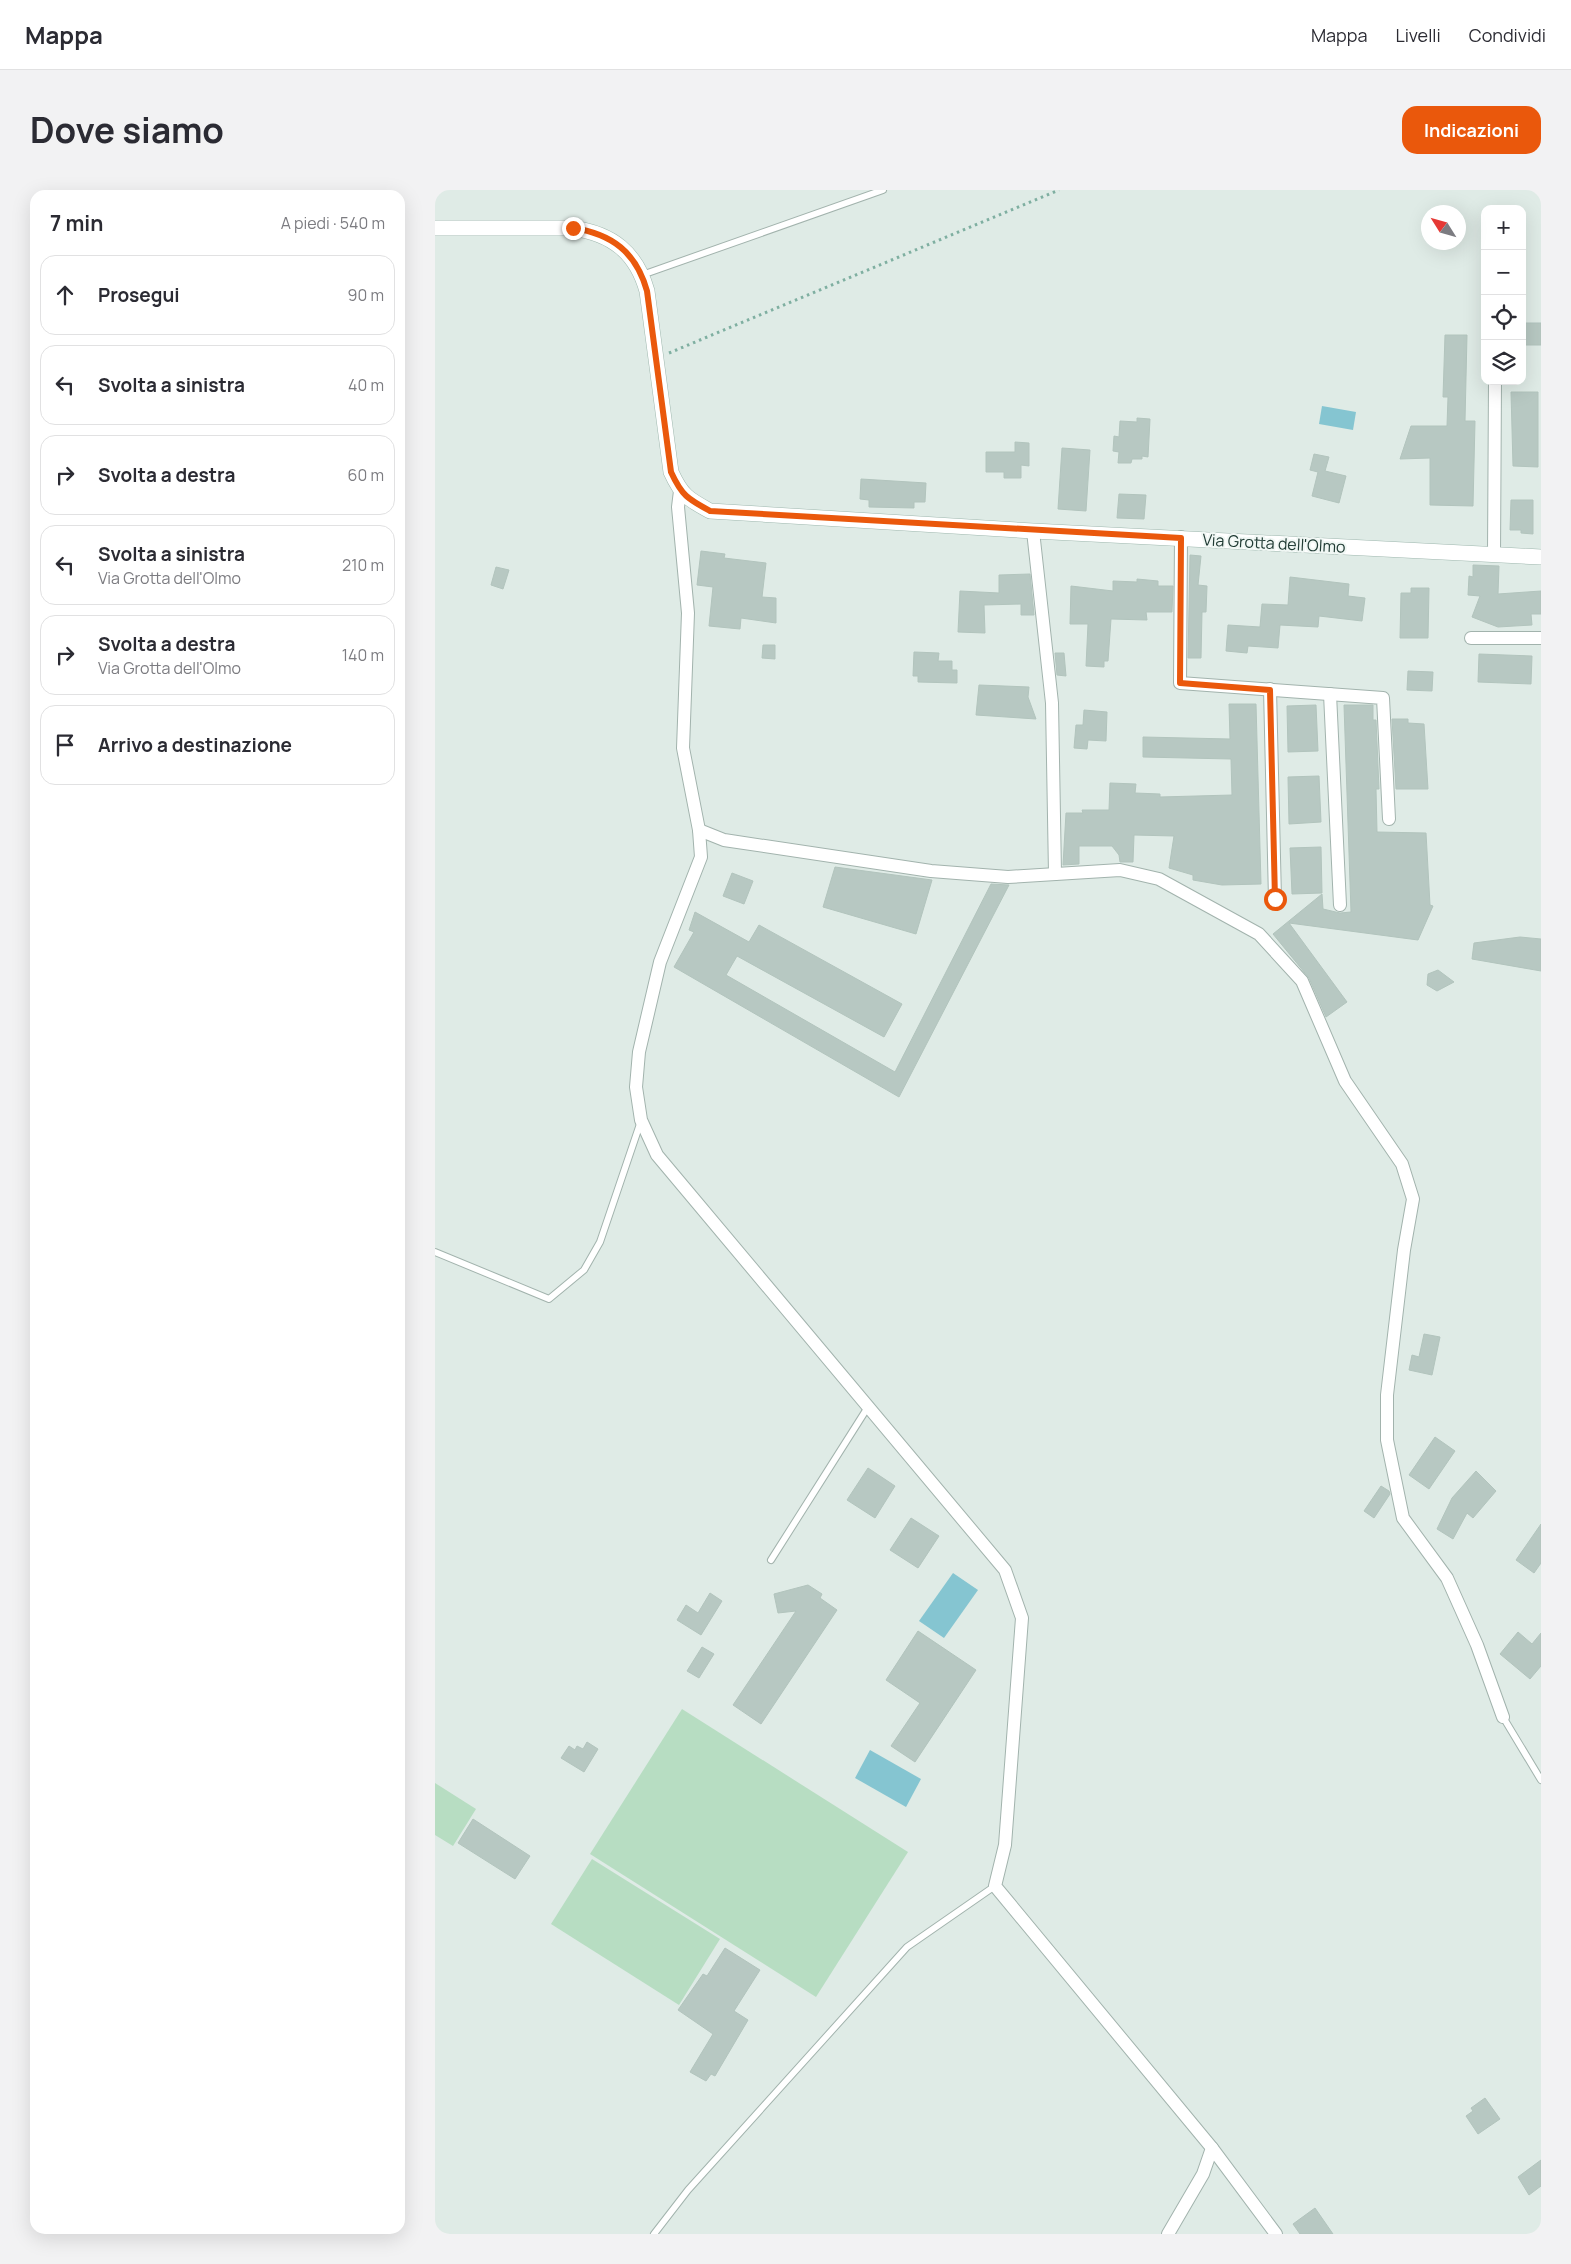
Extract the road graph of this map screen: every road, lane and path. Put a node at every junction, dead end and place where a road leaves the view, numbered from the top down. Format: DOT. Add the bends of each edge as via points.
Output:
graph roads {
  1 [pos="883,190"];
  2 [pos="1059,190"];
  3 [pos="435,228"];
  4 [pos="643,275"];
  5 [pos="654,355"];
  6 [pos="1495,385"];
  7 [pos="680,491"];
  8 [pos="1033,531"];
  9 [pos="1181,538"];
  10 [pos="1494,555"];
  11 [pos="1541,556"];
  12 [pos="1471,638"];
  13 [pos="1541,638"];
  14 [pos="1270,690"];
  15 [pos="1330,694"];
  16 [pos="1389,820"];
  17 [pos="699,830"];
  18 [pos="1055,874"];
  19 [pos="1275,899"];
  20 [pos="1340,905"];
  21 [pos="641,1120"];
  22 [pos="435,1252"];
  23 [pos="868,1406"];
  24 [pos="771,1560"];
  25 [pos="1503,1717"];
  26 [pos="1541,1780"];
  27 [pos="995,1886"];
  28 [pos="1212,2148"];
  29 [pos="654,2234"];
  30 [pos="1168,2234"];
  31 [pos="1276,2234"];
  1 -- 4 [label="lane"];
  2 -- 5 [label="path" via="673,352"];
  3 -- 4 [label="street" via="573,228 594,231 611,239 635,261"];
  4 -- 5 [label="street"];
  5 -- 7 [label="street" via="671,472"];
  6 -- 10 [label="street"];
  7 -- 8 [label="street, Via Grotta dell'Olmo" via="710,511"];
  7 -- 17 [label="street" via="678,507 688,613 683,748"];
  8 -- 9 [label="street, Via Grotta dell'Olmo"];
  8 -- 18 [label="street" via="1052,703"];
  9 -- 10 [label="street, Via Grotta dell'Olmo"];
  9 -- 14 [label="street" via="1180,683"];
  10 -- 11 [label="street, Via Grotta dell'Olmo"];
  12 -- 13 [label="street"];
  14 -- 15 [label="street"];
  14 -- 19 [label="street"];
  15 -- 16 [label="street" via="1383,698"];
  15 -- 20 [label="street"];
  17 -- 18 [label="street" via="724,840 931,871 1008,877"];
  17 -- 21 [label="street" via="701,857 661,962 639,1052 636,1087"];
  18 -- 25 [label="street" via="1119,870 1159,879 1259,934 1302,981 1345,1081 1402,1164 1413,1199 1387,1395 1387,1440 1403,1518 1447,1578 1477,1645"];
  21 -- 22 [label="lane" via="601,1242 584,1270 549,1298"];
  21 -- 23 [label="street" via="657,1155"];
  23 -- 24 [label="lane"];
  23 -- 27 [label="street" via="1005,1570 1022,1618 1005,1845"];
  25 -- 26 [label="lane"];
  27 -- 28 [label="street"];
  27 -- 29 [label="lane" via="907,1947 688,2190"];
  28 -- 30 [label="street" via="1203,2174"];
  28 -- 31 [label="street"];
}
